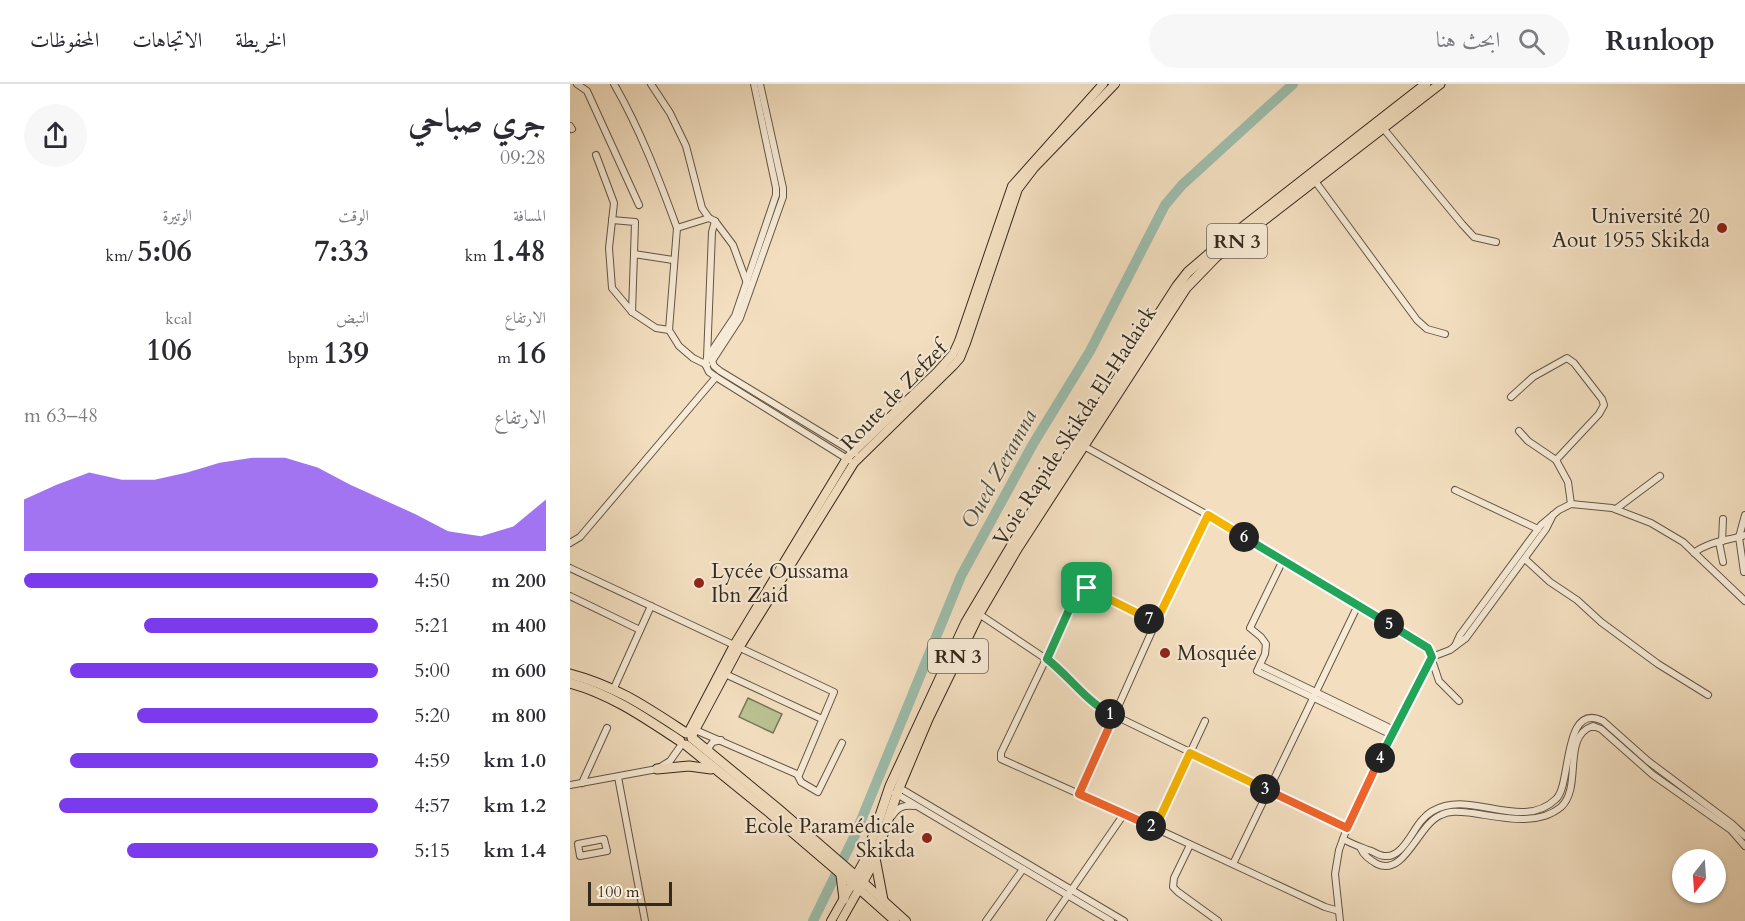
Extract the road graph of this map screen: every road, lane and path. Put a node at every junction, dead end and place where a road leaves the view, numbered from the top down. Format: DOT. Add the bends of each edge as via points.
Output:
graph roads {
  1 [pos="577,84"];
  2 [pos="614,84"];
  3 [pos="651,84"];
  4 [pos="753,84"];
  5 [pos="760,84"];
  6 [pos="1103,84"];
  7 [pos="1114,84"];
  8 [pos="1426,84"];
  9 [pos="1440,84"];
  10 [pos="1383,128"];
  11 [pos="596,155"];
  12 [pos="1315,181"];
  13 [pos="639,206"];
  14 [pos="612,220"];
  15 [pos="712,220"];
  16 [pos="677,228"];
  17 [pos="1496,242"];
  18 [pos="634,254"];
  19 [pos="674,260"];
  20 [pos="747,283"];
  21 [pos="632,312"];
  22 [pos="669,330"];
  23 [pos="1445,334"];
  24 [pos="706,361"];
  25 [pos="720,370"];
  26 [pos="716,377"];
  27 [pos="1511,397"];
  28 [pos="1519,431"];
  29 [pos="1081,444"];
  30 [pos="853,457"];
  31 [pos="1556,460"];
  32 [pos="1660,476"];
  33 [pos="1455,490"];
  34 [pos="1571,504"];
  35 [pos="1616,509"];
  36 [pos="1208,515"];
  37 [pos="1553,515"];
  38 [pos="1745,515"];
  39 [pos="1723,519"];
  40 [pos="1538,529"];
  41 [pos="1742,536"];
  42 [pos="1721,541"];
  43 [pos="570,543"];
  44 [pos="1694,553"];
  45 [pos="1525,559"];
  46 [pos="1283,560"];
  47 [pos="1724,562"];
  48 [pos="570,568"];
  49 [pos="1744,572"];
  50 [pos="570,596"];
  51 [pos="1745,601"];
  52 [pos="1358,605"];
  53 [pos="651,606"];
  54 [pos="979,614"];
  55 [pos="1156,622"];
  56 [pos="640,630"];
  57 [pos="737,646"];
  58 [pos="1455,646"];
  59 [pos="1432,657"];
  60 [pos="1047,659"];
  61 [pos="722,673"];
  62 [pos="570,674"];
  63 [pos="570,683"];
  64 [pos="614,688"];
  65 [pos="1708,694"];
  66 [pos="1315,695"];
  67 [pos="1459,701"];
  68 [pos="1114,716"];
  69 [pos="822,719"];
  70 [pos="1204,721"];
  71 [pos="607,728"];
  72 [pos="1393,732"];
  73 [pos="1579,732"];
  74 [pos="688,736"];
  75 [pos="721,740"];
  76 [pos="842,743"];
  77 [pos="1190,753"];
  78 [pos="710,754"];
  79 [pos="657,769"];
  80 [pos="718,772"];
  81 [pos="797,774"];
  82 [pos="618,777"];
  83 [pos="582,783"];
  84 [pos="570,785"];
  85 [pos="894,789"];
  86 [pos="1269,791"];
  87 [pos="1079,794"];
  88 [pos="917,806"];
  89 [pos="1124,814"];
  90 [pos="887,824"];
  91 [pos="1155,828"];
  92 [pos="1347,828"];
  93 [pos="1745,836"];
  94 [pos="1343,838"];
  95 [pos="1190,845"];
  96 [pos="1745,846"];
  97 [pos="579,850"];
  98 [pos="570,852"];
  99 [pos="871,855"];
  100 [pos="829,858"];
  101 [pos="1233,864"];
  102 [pos="1023,868"];
  103 [pos="843,871"];
  104 [pos="858,883"];
  105 [pos="1070,893"];
  106 [pos="848,901"];
  107 [pos="880,902"];
  108 [pos="1339,911"];
  109 [pos="645,921"];
  110 [pos="831,921"];
  111 [pos="840,921"];
  112 [pos="895,921"];
  113 [pos="906,921"];
  114 [pos="986,921"];
  115 [pos="1050,921"];
  116 [pos="1111,921"];
  117 [pos="1124,921"];
  118 [pos="1218,921"];
  119 [pos="1340,921"];
  1 -- 13 [label="street" via="587,92"];
  2 -- 16 [label="street"];
  3 -- 15 [label="street" via="686,146 702,207"];
  4 -- 20 [label="street" via="776,195"];
  5 -- 25 [label="street" via="783,197 740,318 712,361"];
  6 -- 30 [label="main road, Route de Zefzef" via="1012,186 953,354"];
  7 -- 30 [label="main road, Route de Zefzef" via="1018,189 960,358"];
  8 -- 29 [label="highway, Voie Rapide Skikda El-Hadaiek / RN 3" via="1188,272"];
  9 -- 10 [label="highway, Voie Rapide Skikda El-Hadaiek / RN 3"];
  10 -- 12 [label="highway, Voie Rapide Skikda El-Hadaiek / RN 3"];
  10 -- 17 [label="street" via="1462,225 1474,237"];
  11 -- 14 [label="street" via="614,203"];
  12 -- 23 [label="street" via="1417,320 1427,329"];
  12 -- 29 [label="highway, Voie Rapide Skikda El-Hadaiek / RN 3" via="1216,257 1186,288"];
  14 -- 18 [label="street" via="634,222"];
  14 -- 21 [label="street" via="612,288"];
  15 -- 16 [label="street"];
  15 -- 20 [label="street" via="733,245"];
  15 -- 24 [label="street"];
  16 -- 19 [label="street"];
  18 -- 19 [label="street"];
  18 -- 21 [label="street"];
  19 -- 22 [label="street"];
  20 -- 24 [label="street" via="735,316"];
  21 -- 22 [label="street" via="656,328"];
  22 -- 24 [label="street" via="693,358"];
  24 -- 25 [label="street"];
  24 -- 26 [label="street" via="709,372"];
  25 -- 30 [label="street"];
  26 -- 30 [label="street"];
  26 -- 43 [label="street" via="580,537"];
  27 -- 31 [label="street" via="1533,377 1566,358 1602,399 1604,405 1599,414"];
  28 -- 31 [label="street"];
  29 -- 36 [label="street"];
  29 -- 54 [label="highway, Voie Rapide Skikda El-Hadaiek / RN 3"];
  29 -- 85 [label="highway, Voie Rapide Skikda El-Hadaiek / RN 3" via="966,622"];
  30 -- 57 [label="main road, Route de Zefzef"];
  31 -- 34 [label="street" via="1568,482"];
  32 -- 35 [label="street"];
  33 -- 40 [label="street"];
  34 -- 35 [label="street"];
  34 -- 37 [label="street"];
  35 -- 44 [label="street" via="1668,532"];
  36 -- 46 [label="street"];
  36 -- 55 [label="street"];
  37 -- 40 [label="street"];
  37 -- 45 [label="street"];
  38 -- 41 [label="street"];
  39 -- 42 [label="street"];
  40 -- 58 [label="street"];
  41 -- 42 [label="street"];
  41 -- 49 [label="street"];
  42 -- 44 [label="street" via="1709,543"];
  42 -- 47 [label="street"];
  44 -- 51 [label="street"];
  45 -- 58 [label="street" via="1466,638"];
  45 -- 65 [label="street" via="1610,629"];
  46 -- 52 [label="street"];
  46 -- 66 [label="street" via="1250,628 1266,644 1259,668"];
  48 -- 53 [label="street"];
  50 -- 56 [label="street"];
  52 -- 59 [label="street" via="1428,648"];
  52 -- 66 [label="street"];
  53 -- 56 [label="street"];
  53 -- 57 [label="street"];
  54 -- 60 [label="street"];
  54 -- 85 [label="highway, Voie Rapide Skikda El-Hadaiek / RN 3"];
  55 -- 60 [label="street" via="1090,588 1081,589"];
  55 -- 68 [label="street"];
  56 -- 64 [label="street"];
  57 -- 61 [label="main road, Route de Zefzef"];
  57 -- 69 [label="street" via="834,692"];
  58 -- 59 [label="street"];
  59 -- 67 [label="street" via="1439,681"];
  59 -- 72 [label="street"];
  60 -- 68 [label="street" via="1086,698"];
  60 -- 87 [label="street" via="1000,757"];
  61 -- 69 [label="street"];
  61 -- 74 [label="main road, Route de Zefzef"];
  62 -- 64 [label="highway"];
  63 -- 74 [label="highway" via="600,693"];
  64 -- 74 [label="highway"];
  66 -- 72 [label="street"];
  66 -- 86 [label="street"];
  68 -- 77 [label="street"];
  68 -- 87 [label="street"];
  69 -- 81 [label="street"];
  70 -- 77 [label="street"];
  71 -- 83 [label="street"];
  72 -- 92 [label="street"];
  73 -- 93 [label="street" via="1587,719 1603,721"];
  73 -- 94 [label="street" via="1569,794 1554,811 1524,819 1459,812 1441,814 1426,825 1403,858 1392,865 1376,863"];
  73 -- 96 [label="street" via="1596,726 1601,729 1653,775 1731,830"];
  74 -- 75 [label="street"];
  74 -- 78 [label="highway"];
  74 -- 79 [label="street" via="670,761"];
  74 -- 80 [label="highway"];
  75 -- 78 [label="street" via="712,742"];
  75 -- 81 [label="street"];
  76 -- 81 [label="street" via="818,792 801,782"];
  77 -- 86 [label="street"];
  77 -- 91 [label="street"];
  78 -- 100 [label="highway" via="777,808"];
  79 -- 80 [label="highway" via="689,766"];
  79 -- 82 [label="street"];
  80 -- 100 [label="highway"];
  82 -- 83 [label="street"];
  82 -- 109 [label="street"];
  83 -- 84 [label="street"];
  85 -- 88 [label="street"];
  85 -- 90 [label="highway, Voie Rapide Skikda El-Hadaiek / RN 3"];
  85 -- 99 [label="highway, Voie Rapide Skikda El-Hadaiek / RN 3"];
  85 -- 105 [label="street"];
  86 -- 92 [label="street"];
  86 -- 101 [label="street"];
  87 -- 89 [label="street"];
  88 -- 90 [label="street" via="897,809"];
  88 -- 102 [label="street"];
  89 -- 91 [label="street"];
  89 -- 105 [label="street"];
  90 -- 99 [label="highway, Voie Rapide Skikda El-Hadaiek / RN 3"];
  91 -- 95 [label="street"];
  92 -- 94 [label="street"];
  94 -- 108 [label="street" via="1335,874"];
  95 -- 101 [label="street"];
  95 -- 118 [label="street" via="1173,887"];
  97 -- 97 [label="street" via="580,855 607,851 604,839 578,844"];
  97 -- 98 [label="street"];
  99 -- 103 [label="highway"];
  99 -- 104 [label="highway, Voie Rapide Skikda El-Hadaiek / RN 3"];
  99 -- 107 [label="highway"];
  100 -- 103 [label="highway"];
  101 -- 108 [label="street"];
  102 -- 105 [label="street"];
  102 -- 114 [label="street"];
  103 -- 104 [label="highway"];
  103 -- 106 [label="highway"];
  104 -- 106 [label="main road, RN 3"];
  104 -- 107 [label="main road"];
  105 -- 115 [label="street"];
  105 -- 116 [label="street"];
  105 -- 117 [label="street"];
  106 -- 107 [label="main road"];
  106 -- 110 [label="main road, RN 3"];
  106 -- 111 [label="main road, RN 3"];
  107 -- 112 [label="main road"];
  107 -- 113 [label="main road"];
  108 -- 119 [label="street"];
}
